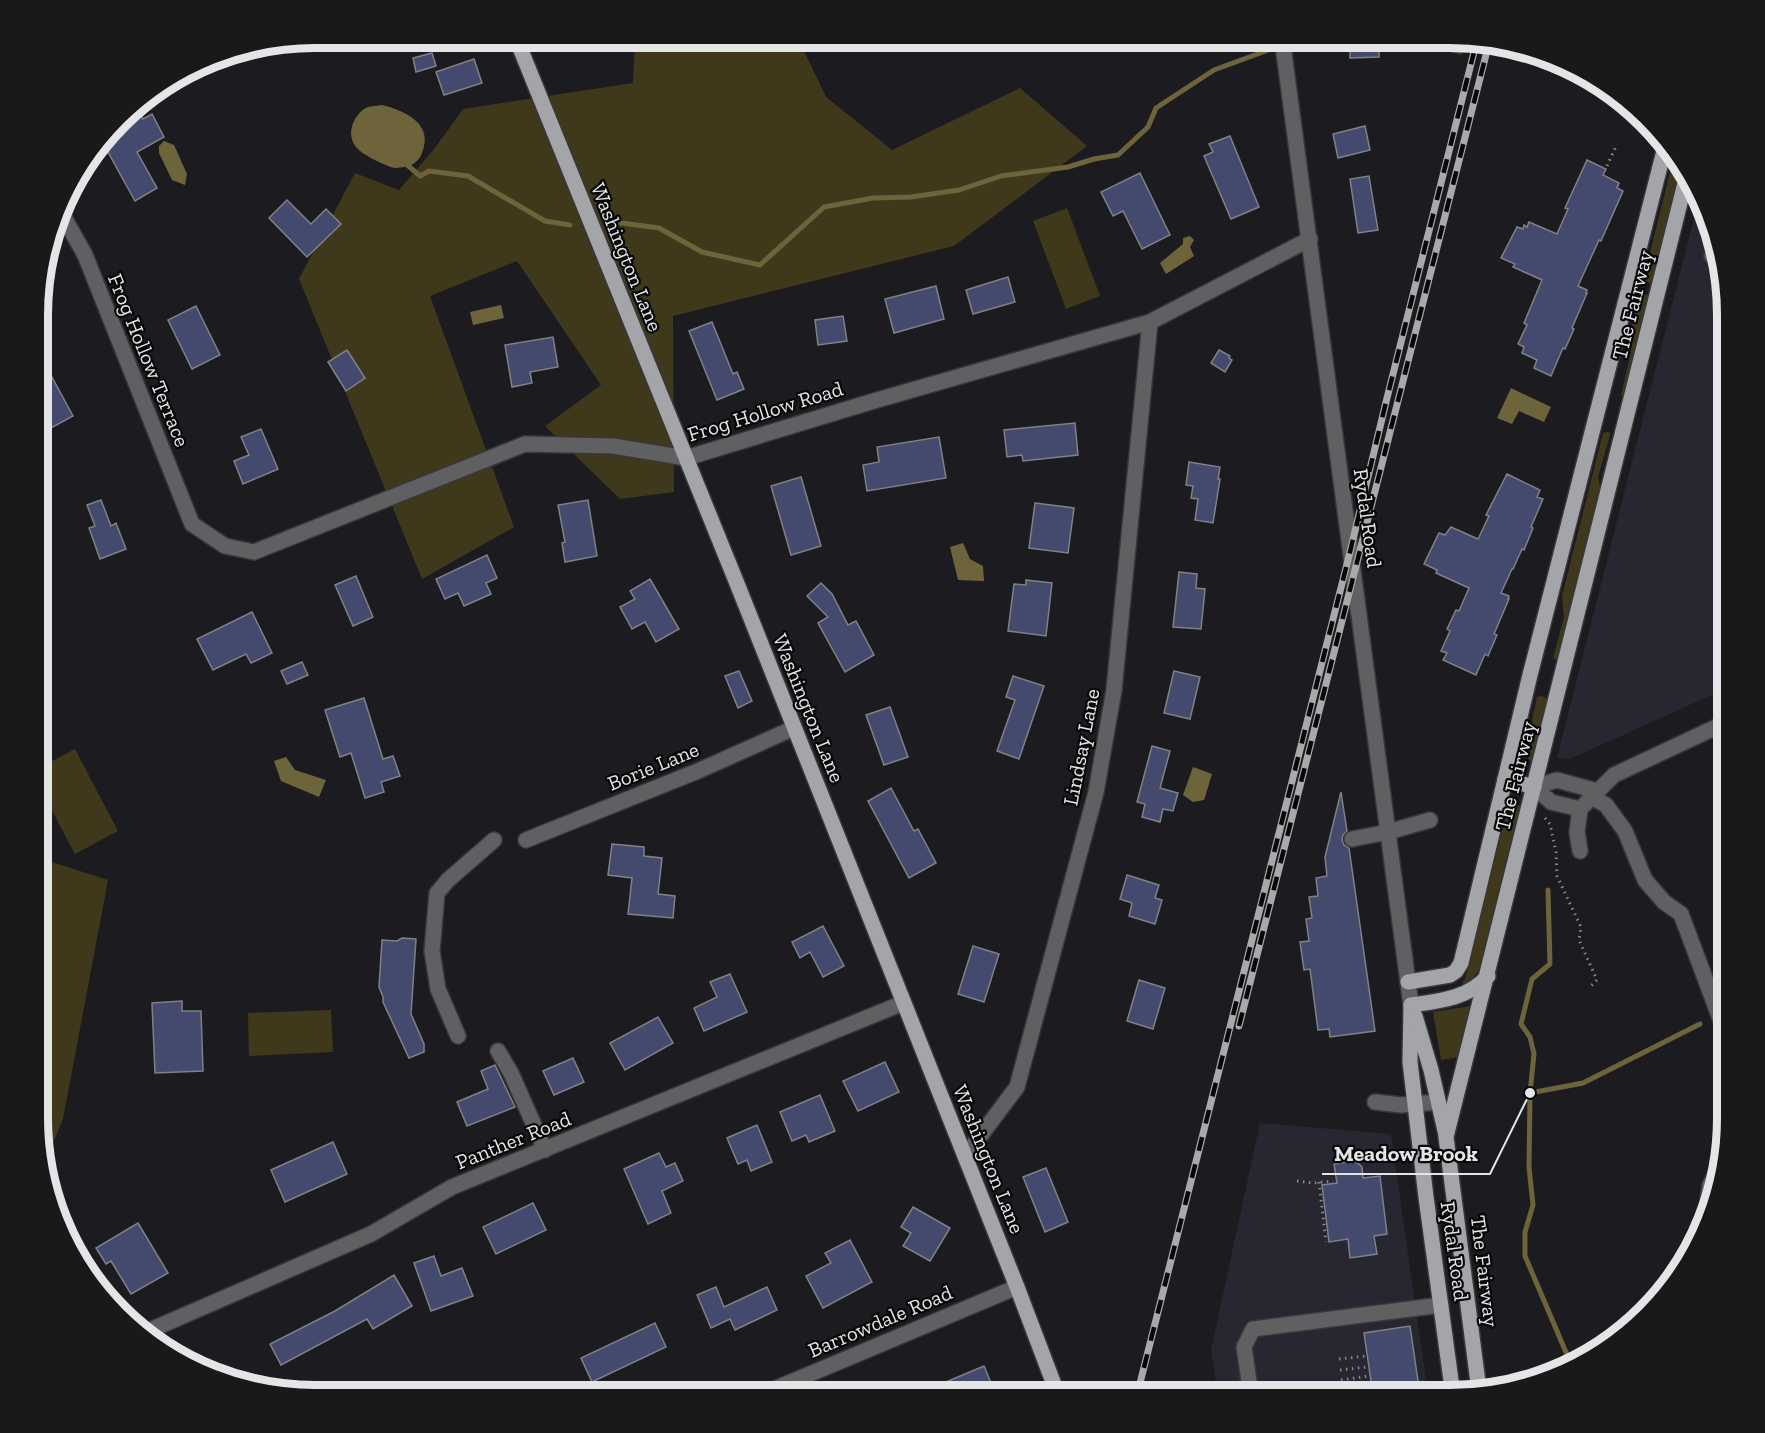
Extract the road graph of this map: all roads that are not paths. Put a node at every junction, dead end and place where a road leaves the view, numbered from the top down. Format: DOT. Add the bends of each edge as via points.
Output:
graph roads {
  1 [pos="520,48"];
  2 [pos="1283,48"];
  3 [pos="1663,155"];
  4 [pos="1684,187"];
  5 [pos="65,220"];
  6 [pos="1310,238"];
  7 [pos="1150,322"];
  8 [pos="686,458"];
  9 [pos="192,524"];
  10 [pos="1717,727"];
  11 [pos="794,728"];
  12 [pos="1505,779"];
  13 [pos="1534,786"];
  14 [pos="1594,794"];
  15 [pos="1580,810"];
  16 [pos="1430,820"];
  17 [pos="1388,832"];
  18 [pos="1352,839"];
  19 [pos="494,840"];
  20 [pos="526,840"];
  21 [pos="1581,851"];
  22 [pos="1488,976"];
  23 [pos="1408,982"];
  24 [pos="903,1003"];
  25 [pos="1411,1005"];
  26 [pos="1717,1010"];
  27 [pos="458,1036"];
  28 [pos="498,1051"];
  29 [pos="1375,1102"];
  30 [pos="1438,1102"];
  31 [pos="1415,1103"];
  32 [pos="1446,1137"];
  33 [pos="545,1150"];
  34 [pos="965,1156"];
  35 [pos="1017,1287"];
  36 [pos="1441,1305"];
  37 [pos="152,1329"];
  38 [pos="1478,1383"];
  39 [pos="784,1385"];
  40 [pos="1054,1385"];
  41 [pos="1250,1385"];
  42 [pos="1452,1385"];
  1 -- 8 [label="main road, Washington Lane"];
  2 -- 6 [label="street, Rydal Road"];
  3 -- 12 [label="main road, The Fairway"];
  4 -- 13 [label="main road, The Fairway"];
  5 -- 9 [label="street, Frog Hollow Terrace" via="85,255"];
  6 -- 7 [label="street, Frog Hollow Road"];
  6 -- 17 [label="street, Rydal Road"];
  7 -- 8 [label="street, Frog Hollow Road"];
  7 -- 34 [label="street, Lindsay Lane" via="1114,690 1096,792 1017,1087"];
  8 -- 9 [label="street, Frog Hollow Road" via="613,446 525,444 254,552 225,546"];
  8 -- 11 [label="main road, Washington Lane"];
  10 -- 14 [label="street" via="1614,775"];
  11 -- 20 [label="street, Borie Lane"];
  11 -- 24 [label="main road, Washington Lane"];
  12 -- 13 [label="main road"];
  12 -- 23 [label="main road, The Fairway" via="1461,963 1450,975"];
  13 -- 14 [label="street" via="1557,780"];
  13 -- 15 [label="street" via="1551,802"];
  13 -- 22 [label="main road, The Fairway"];
  14 -- 15 [label="street"];
  14 -- 26 [label="street" via="1625,831 1645,880 1664,902 1682,914"];
  15 -- 21 [label="street" via="1577,832"];
  16 -- 17 [label="street"];
  17 -- 18 [label="street"];
  17 -- 23 [label="street, Rydal Road"];
  19 -- 27 [label="street" via="437,893 432,951 438,989"];
  22 -- 25 [label="main road" via="1468,993"];
  22 -- 32 [label="main road, The Fairway"];
  23 -- 25 [label="street, Rydal Road"];
  24 -- 33 [label="street, Panther Road"];
  24 -- 34 [label="main road, Washington Lane"];
  25 -- 30 [label="main road, Rydal Road"];
  25 -- 31 [label="main road, Rydal Road" via="1410,1062"];
  28 -- 33 [label="street"];
  29 -- 31 [label="street"];
  30 -- 31 [label="street"];
  30 -- 32 [label="main road, Rydal Road"];
  31 -- 36 [label="main road, Rydal Road"];
  32 -- 38 [label="main road, The Fairway"];
  33 -- 37 [label="street, Panther Road" via="452,1187 371,1234"];
  34 -- 35 [label="main road, Washington Lane"];
  35 -- 39 [label="street, Barrowdale Road"];
  35 -- 40 [label="main road, Washington Lane"];
  36 -- 41 [label="street" via="1253,1329 1244,1347"];
  36 -- 42 [label="main road, Rydal Road"];
}
